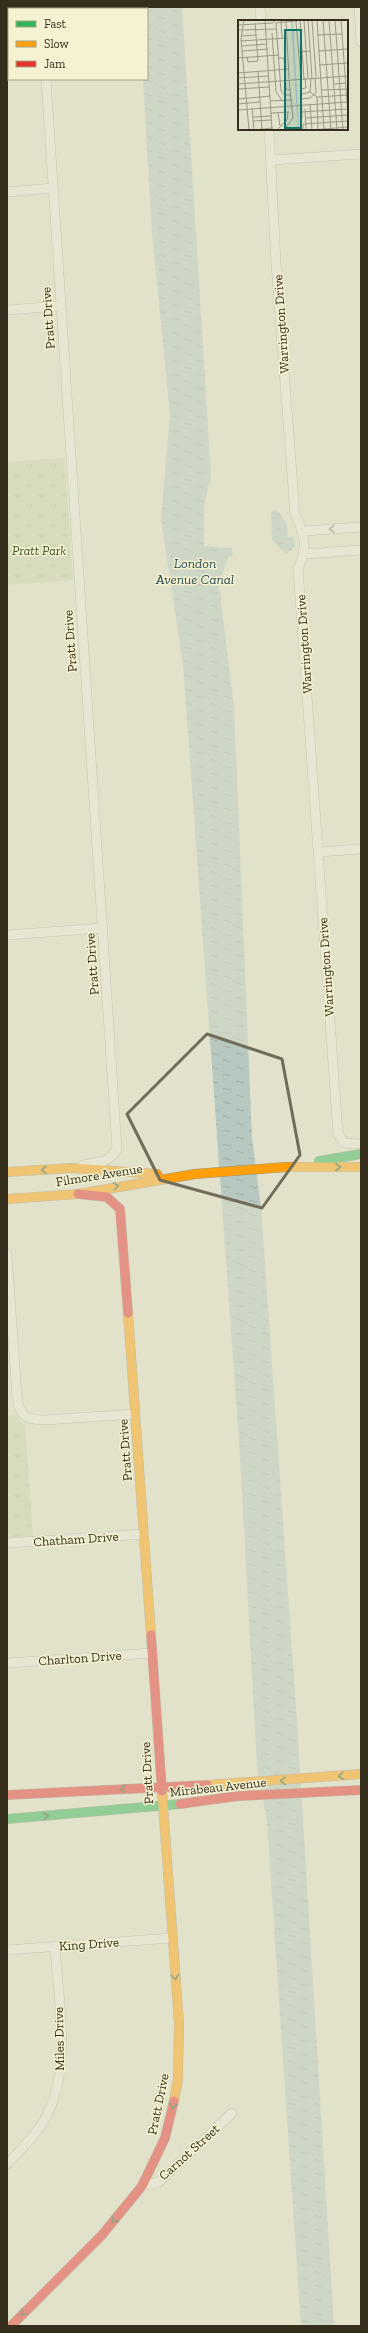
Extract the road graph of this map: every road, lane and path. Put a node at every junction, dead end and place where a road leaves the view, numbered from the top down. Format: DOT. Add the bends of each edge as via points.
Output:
graph roads {
  1 [pos="260,7"];
  2 [pos="359,7"];
  3 [pos="261,20"];
  4 [pos="361,42"];
  5 [pos="46,80"];
  6 [pos="268,130"];
  7 [pos="361,154"];
  8 [pos="271,160"];
  9 [pos="52,188"];
  10 [pos="7,192"];
  11 [pos="60,306"];
  12 [pos="7,310"];
  13 [pos="361,527"];
  14 [pos="303,531"];
  15 [pos="361,550"];
  16 [pos="305,554"];
  17 [pos="361,849"];
  18 [pos="318,852"];
  19 [pos="103,928"];
  20 [pos="7,935"];
  21 [pos="361,1144"];
  22 [pos="361,1154"];
  23 [pos="286,1167"];
  24 [pos="72,1168"];
  25 [pos="361,1168"];
  26 [pos="7,1172"];
  27 [pos="195,1174"];
  28 [pos="78,1194"];
  29 [pos="7,1199"];
  30 [pos="7,1254"];
  31 [pos="135,1414"];
  32 [pos="144,1534"];
  33 [pos="7,1543"];
  34 [pos="153,1653"];
  35 [pos="7,1663"];
  36 [pos="361,1774"];
  37 [pos="162,1787"];
  38 [pos="361,1790"];
  39 [pos="7,1795"];
  40 [pos="84,1802"];
  41 [pos="162,1807"];
  42 [pos="7,1819"];
  43 [pos="171,1938"];
  44 [pos="55,1946"];
  45 [pos="7,1950"];
  46 [pos="232,2112"];
  47 [pos="7,2164"];
  48 [pos="142,2186"];
  49 [pos="11,2326"];
  1 -- 3 [label="street"];
  2 -- 4 [label="street"];
  5 -- 9 [label="street, Pratt Drive"];
  6 -- 8 [label="street, Warrington Drive"];
  7 -- 8 [label="street"];
  8 -- 14 [label="street, Warrington Drive" via="295,514"];
  9 -- 10 [label="street"];
  9 -- 11 [label="street, Pratt Drive"];
  11 -- 12 [label="street"];
  11 -- 19 [label="street, Pratt Drive"];
  13 -- 14 [label="street, one-way"];
  14 -- 16 [label="street, Warrington Drive"];
  15 -- 16 [label="street"];
  16 -- 18 [label="street, Warrington Drive" via="298,568"];
  17 -- 18 [label="street"];
  18 -- 21 [label="street, Warrington Drive" via="338,1134 344,1143"];
  19 -- 20 [label="street"];
  19 -- 24 [label="street, Pratt Drive" via="117,1149 106,1161"];
  22 -- 23 [label="street, Filmore Avenue"];
  23 -- 25 [label="street, Filmore Avenue, one-way"];
  23 -- 27 [label="street, Filmore Avenue"];
  24 -- 26 [label="street, Filmore Avenue, one-way"];
  24 -- 27 [label="street, Filmore Avenue"];
  28 -- 27 [label="street, Filmore Avenue, one-way"];
  28 -- 29 [label="street, Filmore Avenue"];
  28 -- 31 [label="street, Pratt Drive" via="110,1197 116,1201 120,1209"];
  30 -- 31 [label="street" via="18,1408 22,1415 32,1420 45,1420"];
  31 -- 32 [label="street, Pratt Drive"];
  32 -- 33 [label="street, Chatham Drive"];
  32 -- 34 [label="street, Pratt Drive"];
  34 -- 35 [label="street, Charlton Drive"];
  34 -- 37 [label="street, Pratt Drive"];
  36 -- 37 [label="street, Mirabeau Avenue, one-way"];
  37 -- 40 [label="street, Mirabeau Avenue, one-way"];
  37 -- 41 [label="street, Pratt Drive"];
  38 -- 41 [label="street, Mirabeau Avenue" via="238,1796"];
  39 -- 40 [label="street, Mirabeau Avenue"];
  40 -- 41 [label="street, Mirabeau Avenue"];
  42 -- 40 [label="street, Mirabeau Avenue, one-way"];
  41 -- 43 [label="street, Pratt Drive"];
  43 -- 44 [label="street, King Drive"];
  43 -- 48 [label="street, Pratt Drive, one-way" via="179,2023 178,2079 164,2138"];
  44 -- 45 [label="street, King Drive"];
  44 -- 47 [label="street, Miles Drive" via="62,2049 61,2070 50,2110 38,2130"];
  46 -- 48 [label="street, Carnot Street" via="159,2182"];
  48 -- 49 [label="street, Pratt Drive, one-way" via="102,2235"];
}
